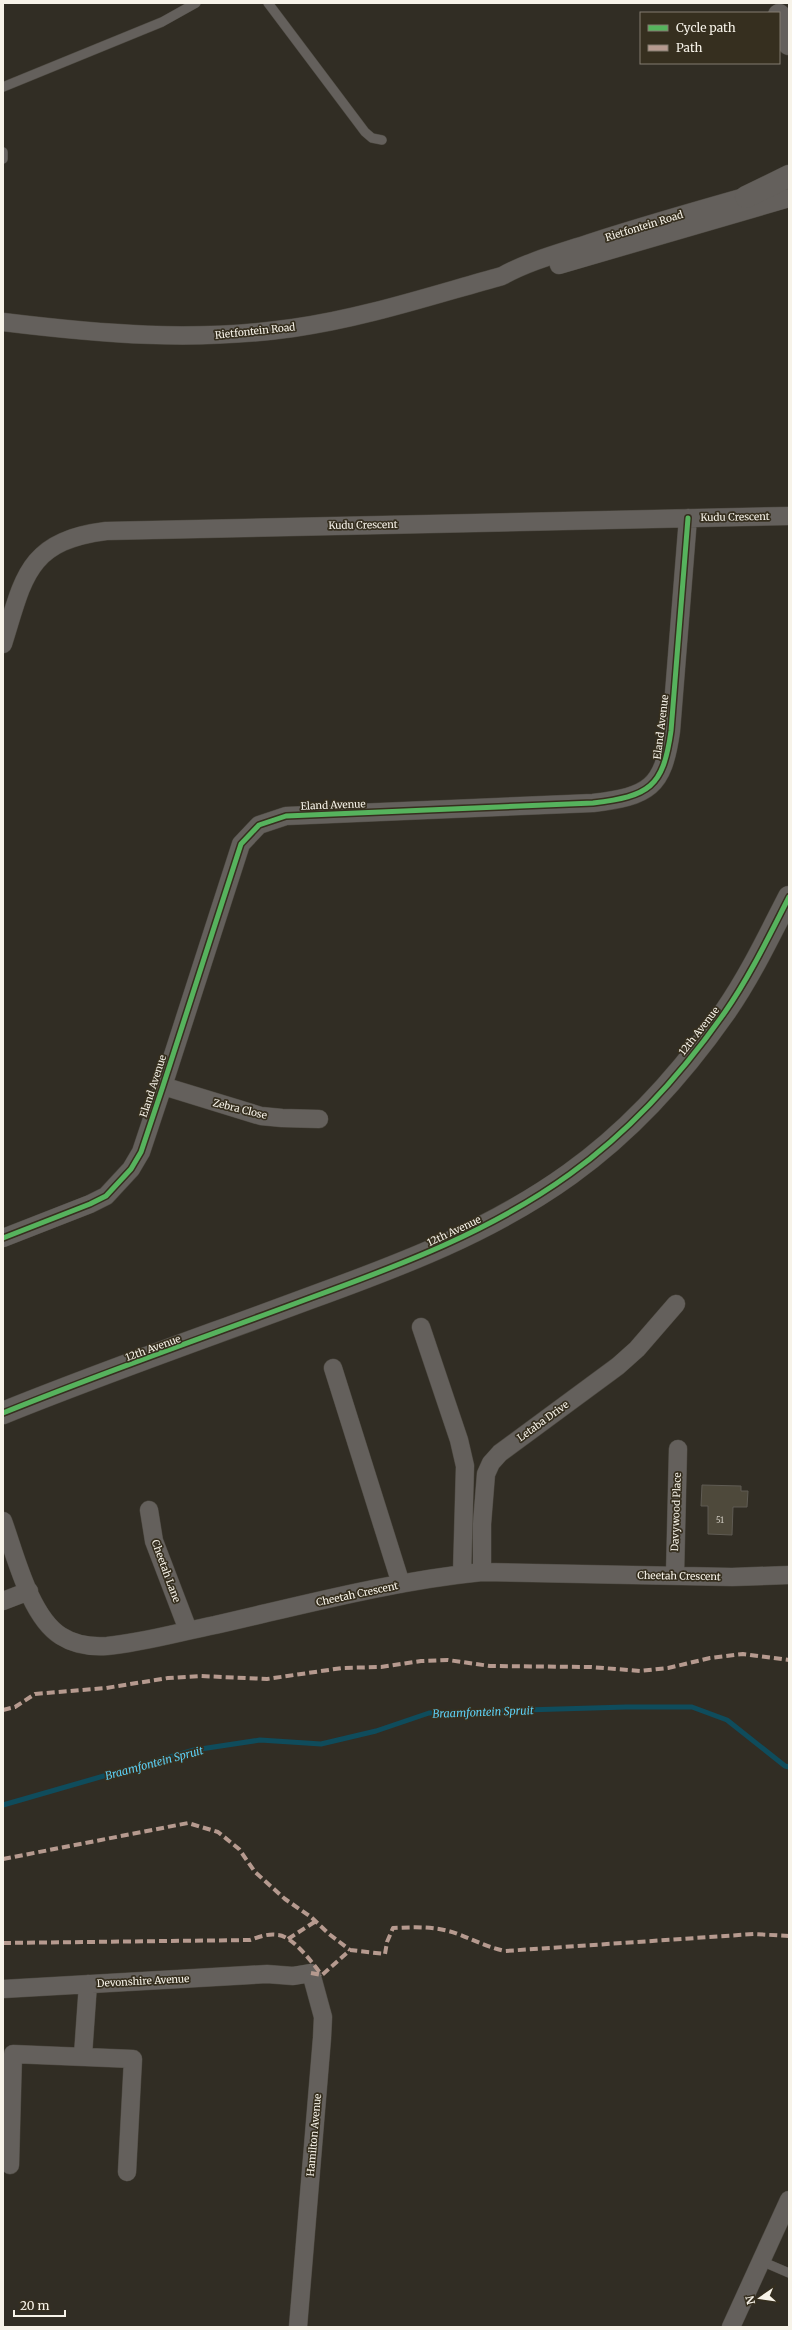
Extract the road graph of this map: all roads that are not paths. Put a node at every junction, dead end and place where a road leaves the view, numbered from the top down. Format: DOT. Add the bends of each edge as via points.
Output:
graph roads {
  1 [pos="196,3"];
  2 [pos="268,3"];
  3 [pos="780,17"];
  4 [pos="789,44"];
  5 [pos="3,87"];
  6 [pos="382,140"];
  7 [pos="3,152"];
  8 [pos="3,159"];
  9 [pos="789,176"];
  10 [pos="789,184"];
  11 [pos="746,197"];
  12 [pos="789,198"];
  13 [pos="502,276"];
  14 [pos="3,322"];
  15 [pos="789,516"];
  16 [pos="688,518"];
  17 [pos="3,644"];
  18 [pos="789,897"];
  19 [pos="163,1086"];
  20 [pos="319,1119"];
  21 [pos="3,1238"];
  22 [pos="676,1304"];
  23 [pos="421,1327"];
  24 [pos="332,1368"];
  25 [pos="3,1413"];
  26 [pos="678,1449"];
  27 [pos="149,1510"];
  28 [pos="3,1521"];
  29 [pos="482,1572"];
  30 [pos="462,1574"];
  31 [pos="675,1575"];
  32 [pos="789,1575"];
  33 [pos="401,1584"];
  34 [pos="29,1591"];
  35 [pos="3,1601"];
  36 [pos="188,1630"];
  37 [pos="282,1974"];
  38 [pos="88,1984"];
  39 [pos="3,1989"];
  40 [pos="83,2055"];
  41 [pos="10,2165"];
  42 [pos="127,2172"];
  43 [pos="789,2200"];
  44 [pos="761,2261"];
  45 [pos="789,2274"];
  46 [pos="298,2327"];
  47 [pos="731,2327"];
  1 -- 5 [label="lane" via="162,22"];
  2 -- 6 [label="lane" via="365,132 372,138"];
  3 -- 4 [label="street"];
  7 -- 8 [label="lane"];
  9 -- 11 [label="street"];
  10 -- 11 [label="street, Rietfontein Road"];
  11 -- 13 [label="street, Rietfontein Road" via="578,247 520,266"];
  12 -- 13 [label="street, Rietfontein Road" via="522,276"];
  13 -- 14 [label="street, Rietfontein Road" via="326,322 218,336 105,334"];
  15 -- 16 [label="street, Kudu Crescent"];
  16 -- 17 [label="street, Kudu Crescent" via="106,531 83,534 61,541 40,555 29,569"];
  16 -- 19 [label="street, Eland Avenue" via="671,731 668,757 661,775 636,795 615,800 286,816 259,825 240,844"];
  18 -- 25 [label="street, 12th Avenue" via="730,1005 689,1060 629,1124 571,1173 514,1212 455,1241 373,1275"];
  19 -- 20 [label="street, Zebra Close" via="261,1116"];
  19 -- 21 [label="street, Eland Avenue" via="141,1152 121,1182 106,1196 90,1204"];
  22 -- 29 [label="street, Letaba Drive" via="637,1349 618,1366 490,1462 486,1474"];
  23 -- 30 [label="street" via="459,1440 465,1466"];
  24 -- 33 [label="street"];
  26 -- 31 [label="street, Davywood Place"];
  27 -- 36 [label="street, Cheetah Lane" via="154,1541"];
  28 -- 34 [label="street, Cheetah Crescent"];
  29 -- 30 [label="street, Cheetah Crescent"];
  29 -- 31 [label="street, Cheetah Crescent"];
  30 -- 33 [label="street, Cheetah Crescent"];
  31 -- 32 [label="street, Cheetah Crescent"];
  33 -- 36 [label="street, Cheetah Crescent"];
  34 -- 35 [label="street"];
  34 -- 36 [label="street, Cheetah Crescent" via="47,1623 60,1635 76,1643 108,1646"];
  37 -- 38 [label="street, Devonshire Avenue"];
  37 -- 46 [label="street, Hamilton Avenue" via="293,1976 311,1973 323,2018"];
  38 -- 39 [label="street, Devonshire Avenue"];
  38 -- 40 [label="street"];
  40 -- 41 [label="street" via="13,2054"];
  40 -- 42 [label="street" via="133,2059"];
  43 -- 44 [label="street"];
  44 -- 45 [label="lane"];
  44 -- 47 [label="street"];
}
